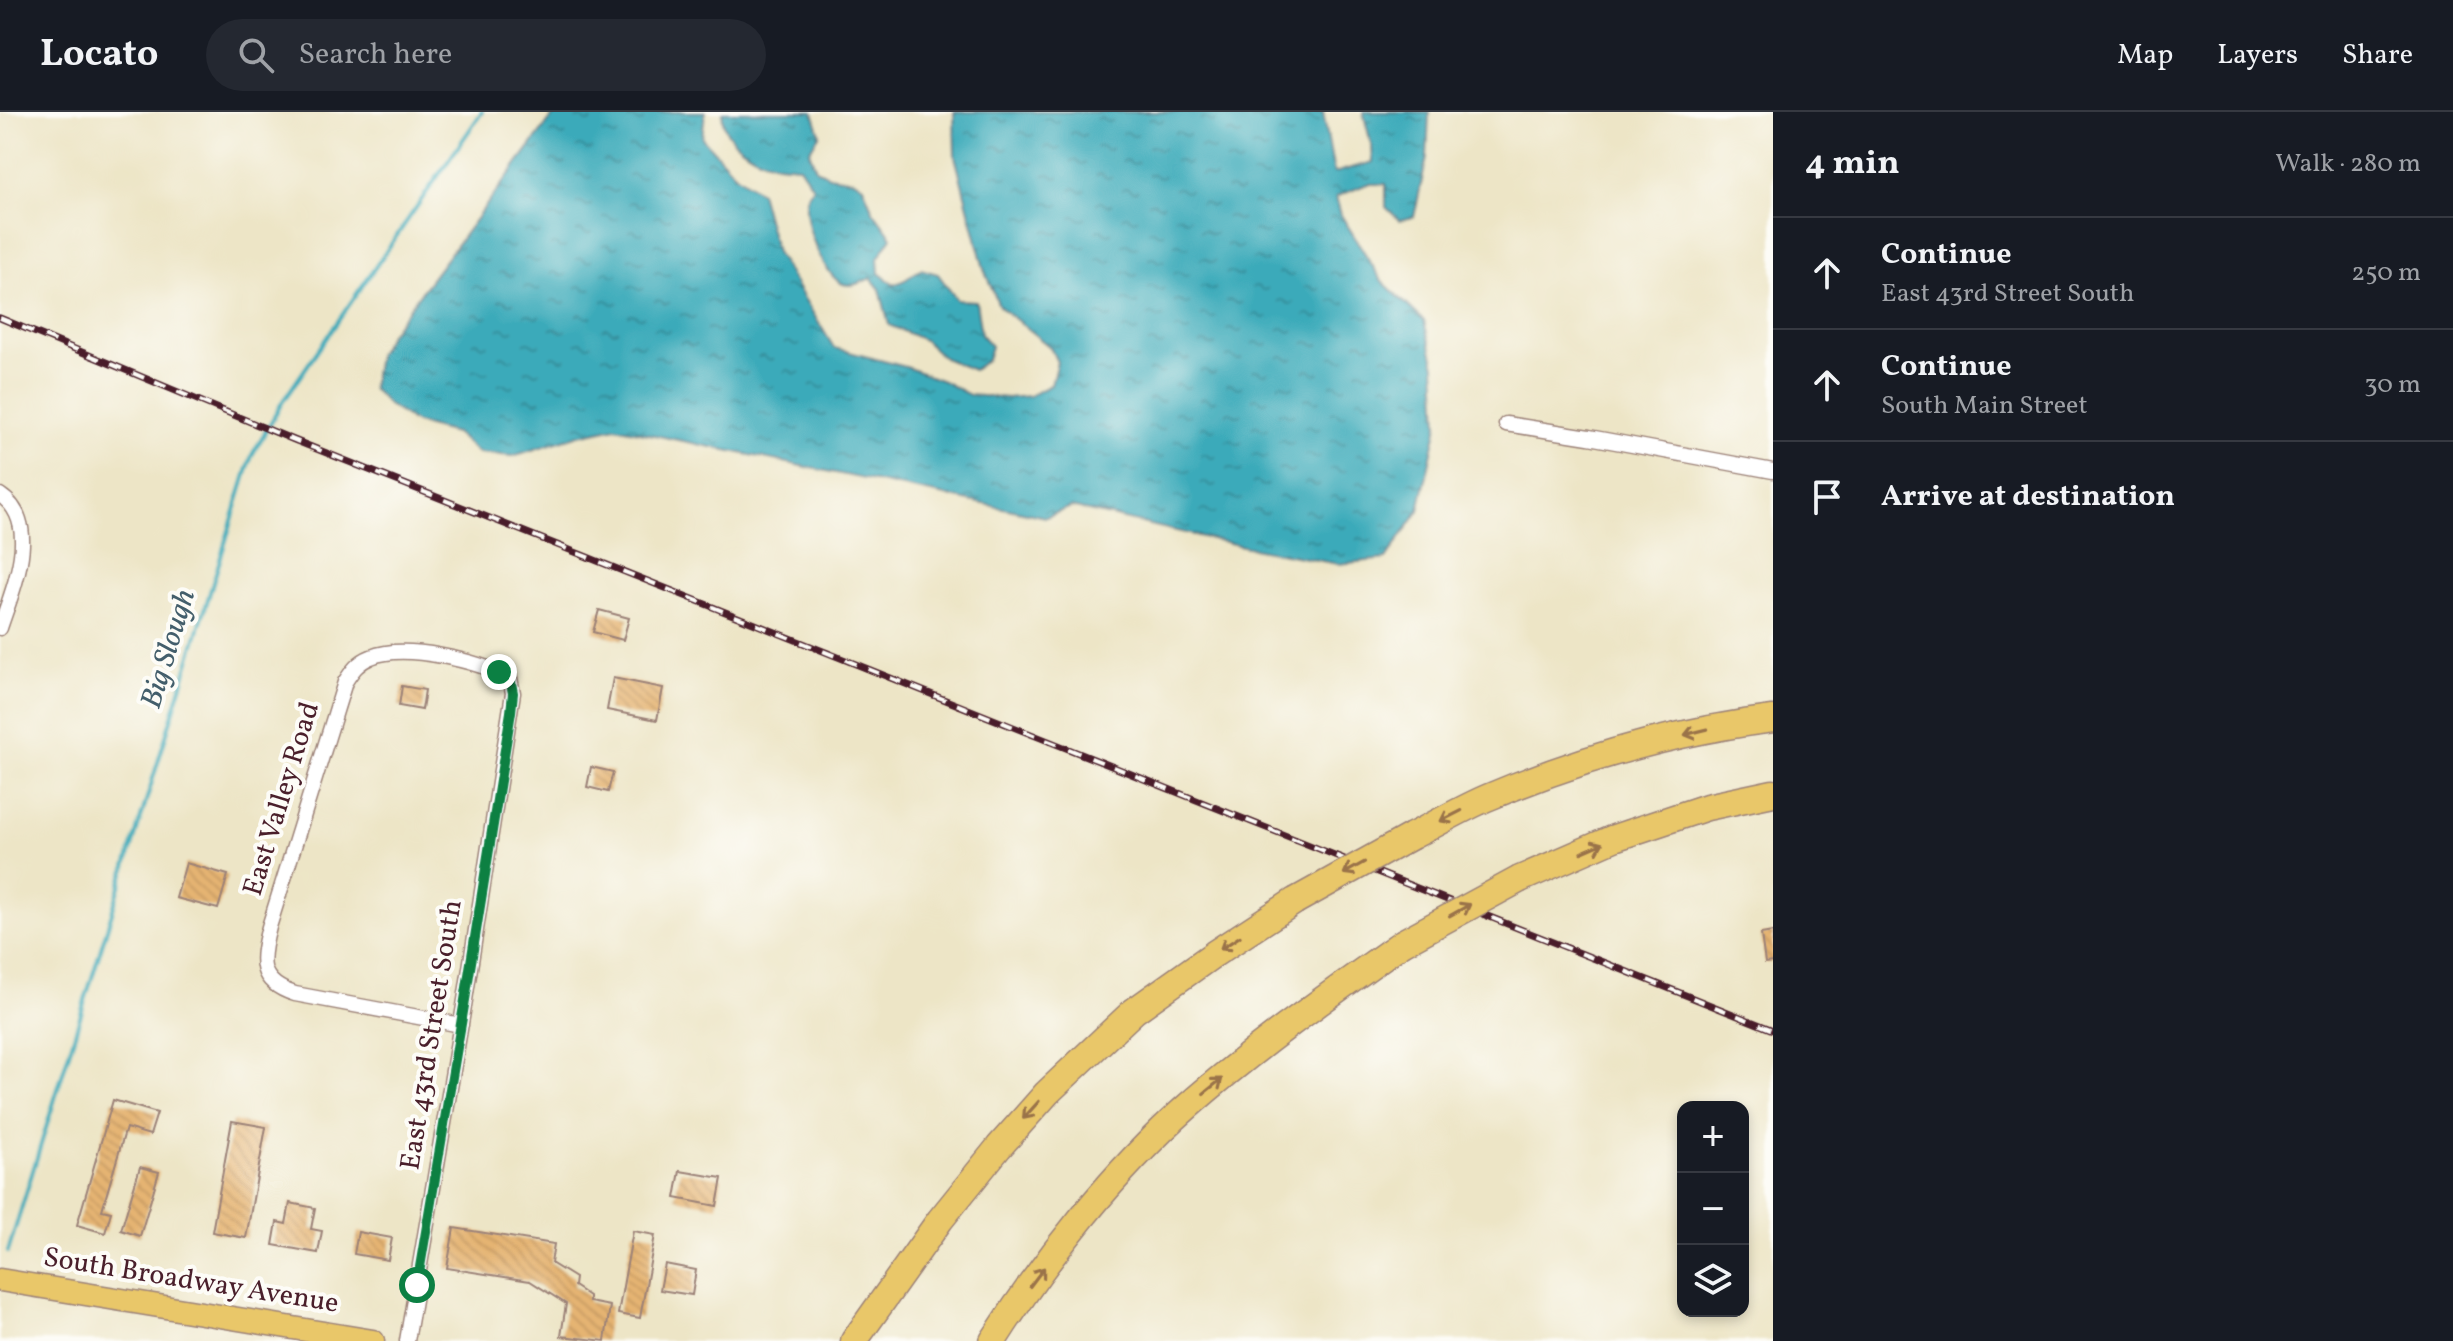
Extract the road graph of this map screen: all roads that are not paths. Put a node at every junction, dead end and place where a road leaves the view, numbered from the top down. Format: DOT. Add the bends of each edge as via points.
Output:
graph roads {
  1 [pos="1506,424"];
  2 [pos="1773,471"];
  3 [pos="0,495"];
  4 [pos="0,628"];
  5 [pos="357,664"];
  6 [pos="1773,719"];
  7 [pos="1773,793"];
  8 [pos="461,1025"];
  9 [pos="0,1280"];
  10 [pos="373,1341"];
  11 [pos="407,1341"];
  12 [pos="854,1341"];
  13 [pos="993,1341"];
  1 -- 2 [label="street"];
  3 -- 4 [label="street" via="21,524 23,538"];
  5 -- 8 [label="street, East 43rd Street South" via="385,654 425,654 510,678 513,693"];
  5 -- 8 [label="street, East Valley Road" via="345,682 262,953 264,971 279,989 314,999"];
  6 -- 12 [label="highway, one-way, bridge" via="1642,745 1488,798 1295,901 1134,1011 1047,1093 940,1220"];
  13 -- 7 [label="highway, one-way, bridge" via="1079,1223 1187,1107 1297,1018 1402,943 1520,879 1641,829"];
  8 -- 11 [label="street, East 43rd Street South"];
  9 -- 10 [label="main road, South Broadway Avenue"];
}
